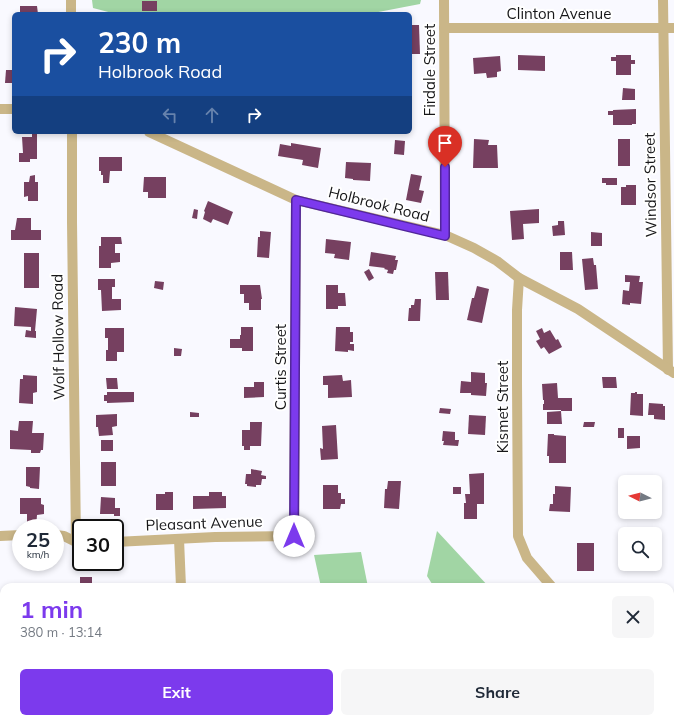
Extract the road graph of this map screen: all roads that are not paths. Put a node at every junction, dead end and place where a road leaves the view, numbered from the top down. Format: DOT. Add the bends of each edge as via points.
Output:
graph roads {
  1 [pos="71,0"];
  2 [pos="444,0"];
  3 [pos="663,0"];
  4 [pos="71,12"];
  5 [pos="444,28"];
  6 [pos="663,28"];
  7 [pos="674,28"];
  8 [pos="0,109"];
  9 [pos="12,109"];
  10 [pos="72,134"];
  11 [pos="153,134"];
  12 [pos="296,200"];
  13 [pos="445,236"];
  14 [pos="519,278"];
  15 [pos="671,372"];
  16 [pos="78,519"];
  17 [pos="12,535"];
  18 [pos="0,536"];
  19 [pos="294,536"];
  20 [pos="179,539"];
  21 [pos="124,542"];
  22 [pos="181,583"];
  23 [pos="549,583"];
  1 -- 4 [label="street"];
  2 -- 5 [label="street, Firdale Street"];
  3 -- 6 [label="street, Windsor Street"];
  5 -- 6 [label="street, Clinton Avenue"];
  5 -- 13 [label="street, Firdale Street"];
  6 -- 7 [label="street, Clinton Avenue"];
  6 -- 15 [label="street, Windsor Street"];
  8 -- 9 [label="street"];
  10 -- 16 [label="street, Wolf Hollow Road"];
  11 -- 12 [label="street, Holbrook Road"];
  12 -- 13 [label="street, Holbrook Road"];
  12 -- 19 [label="street, Curtis Street"];
  13 -- 14 [label="street, Holbrook Road" via="497,261"];
  14 -- 15 [label="street, Holbrook Road" via="578,309"];
  14 -- 23 [label="street, Kismet Street" via="518,536 527,558"];
  17 -- 18 [label="street"];
  19 -- 20 [label="street, Pleasant Avenue"];
  20 -- 21 [label="street, Pleasant Avenue"];
  20 -- 22 [label="street"];
}
